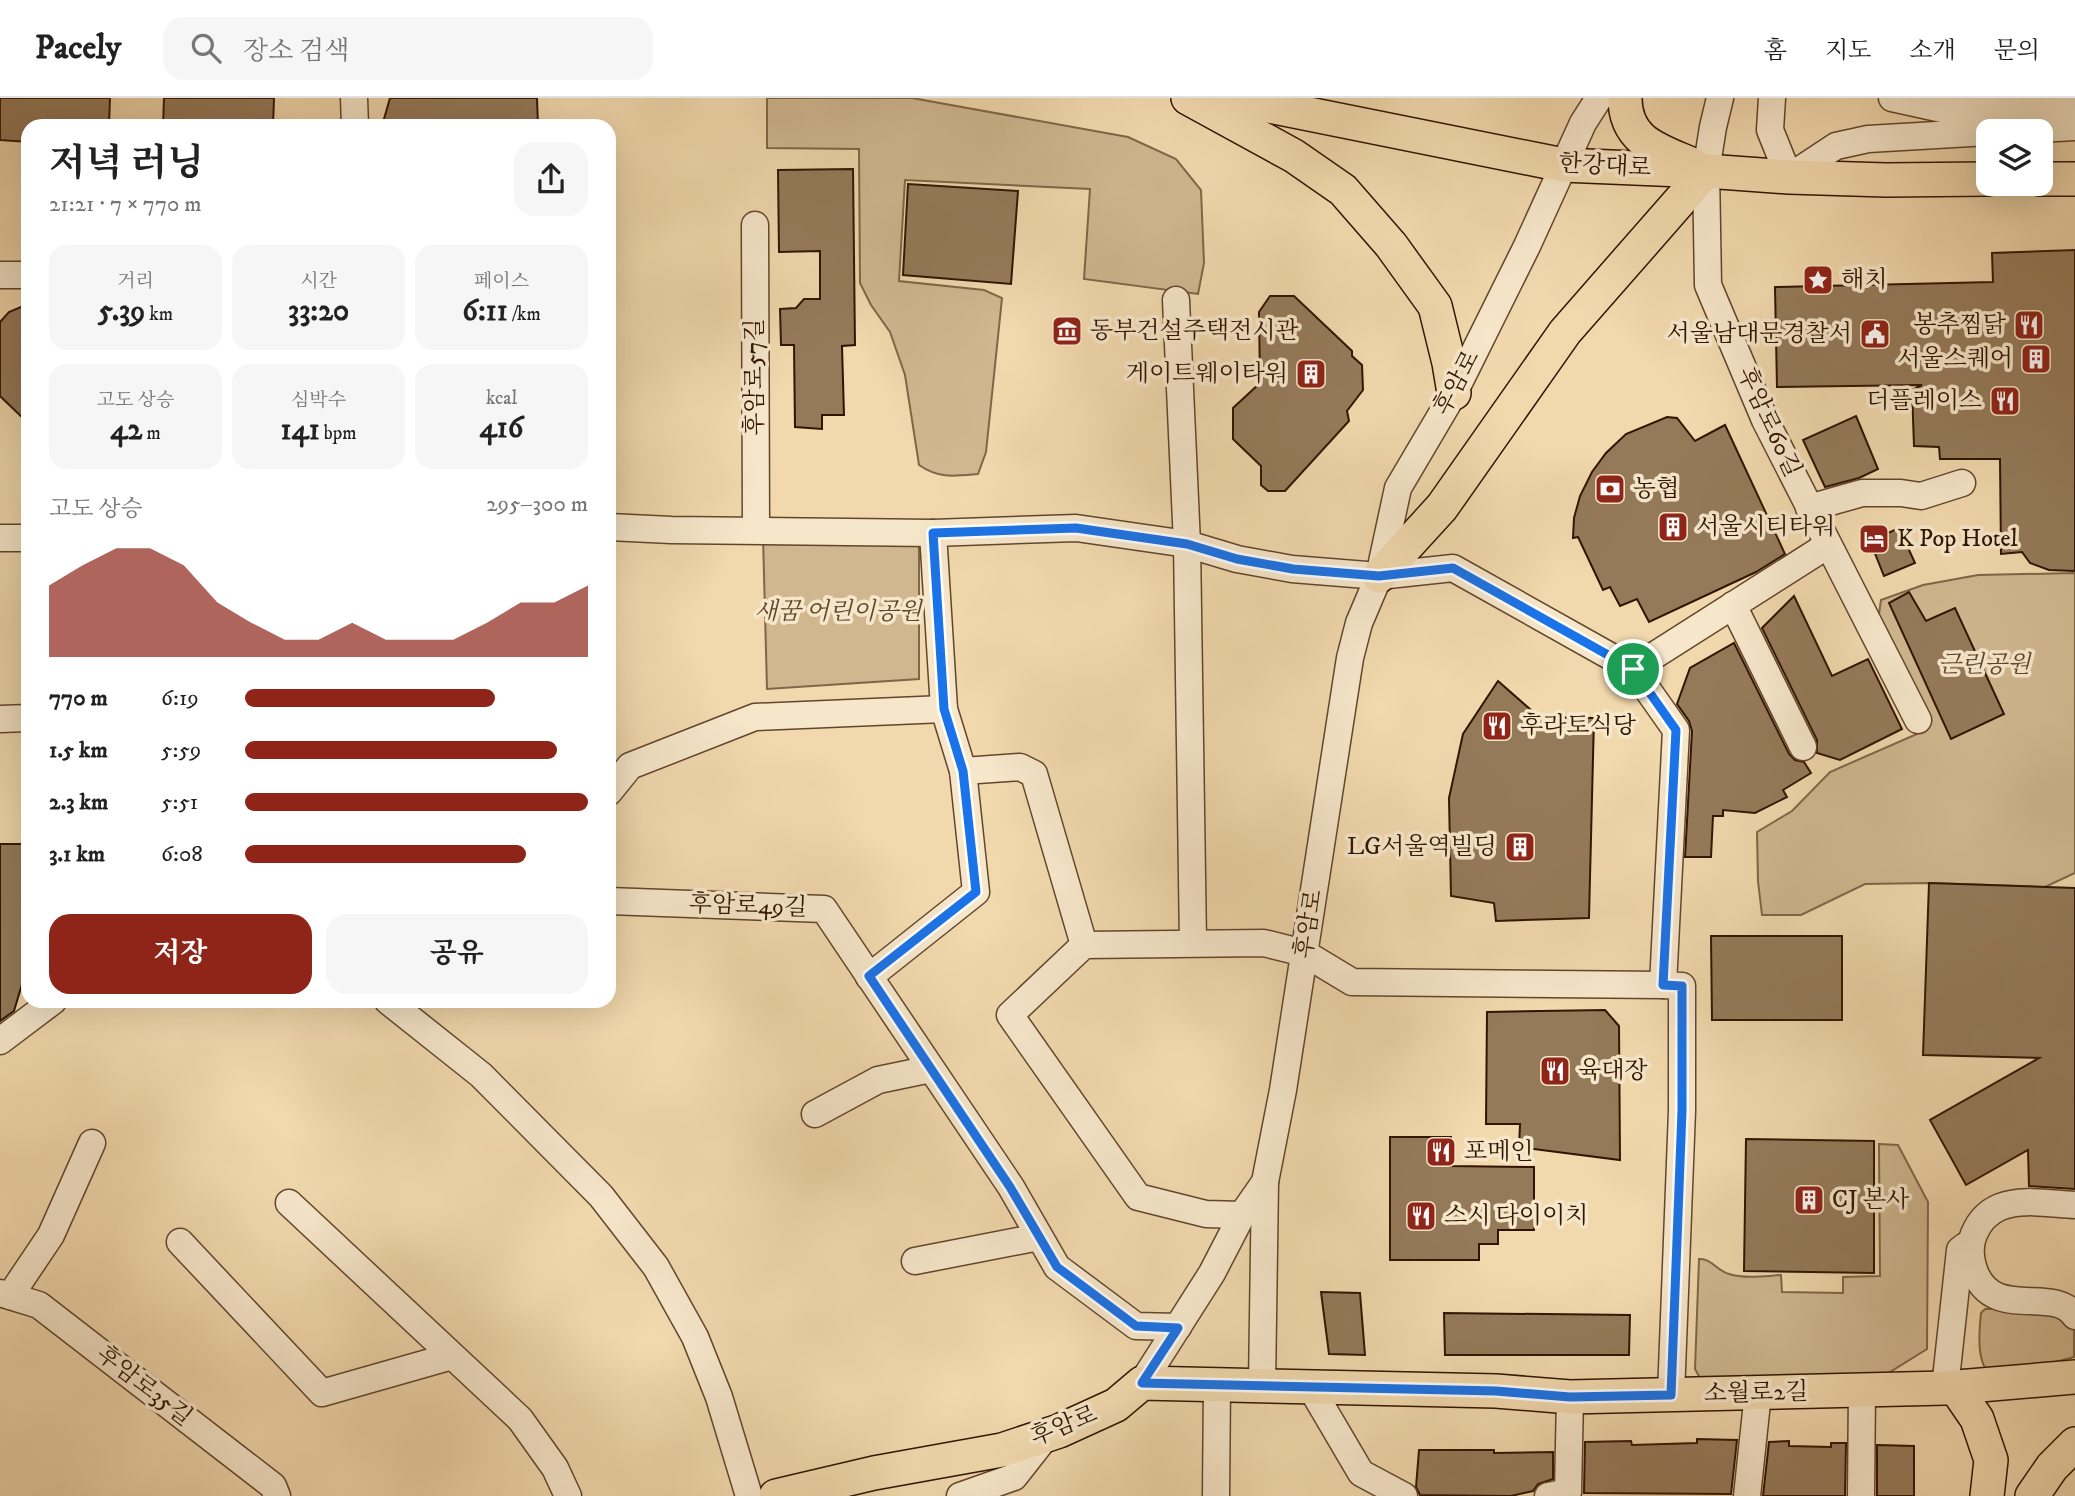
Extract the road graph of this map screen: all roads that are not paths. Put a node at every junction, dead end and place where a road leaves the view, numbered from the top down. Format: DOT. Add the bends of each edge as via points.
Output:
graph roads {
  1 [pos="354,98"];
  2 [pos="1188,98"];
  3 [pos="1229,98"];
  4 [pos="1599,98"];
  5 [pos="1625,98"];
  6 [pos="1720,98"];
  7 [pos="1772,98"];
  8 [pos="1892,98"];
  9 [pos="2075,106"];
  10 [pos="355,119"];
  11 [pos="2075,127"];
  12 [pos="2053,128"];
  13 [pos="1976,133"];
  14 [pos="1563,165"];
  15 [pos="1706,171"];
  16 [pos="1789,177"];
  17 [pos="1976,179"];
  18 [pos="2053,179"];
  19 [pos="2075,179"];
  20 [pos="755,225"];
  21 [pos="0,275"];
  22 [pos="21,275"];
  23 [pos="1177,300"];
  24 [pos="1454,393"];
  25 [pos="1962,483"];
  26 [pos="1810,508"];
  27 [pos="616,527"];
  28 [pos="756,530"];
  29 [pos="933,533"];
  30 [pos="0,538"];
  31 [pos="21,538"];
  32 [pos="1187,544"];
  33 [pos="1828,545"];
  34 [pos="1379,576"];
  35 [pos="1733,605"];
  36 [pos="1633,669"];
  37 [pos="944,709"];
  38 [pos="21,718"];
  39 [pos="0,719"];
  40 [pos="1918,719"];
  41 [pos="1803,747"];
  42 [pos="963,771"];
  43 [pos="616,783"];
  44 [pos="616,901"];
  45 [pos="1194,943"];
  46 [pos="1084,944"];
  47 [pos="1304,953"];
  48 [pos="869,976"];
  49 [pos="1663,985"];
  50 [pos="44,1008"];
  51 [pos="397,1008"];
  52 [pos="0,1041"];
  53 [pos="931,1069"];
  54 [pos="815,1115"];
  55 [pos="92,1143"];
  56 [pos="1265,1182"];
  57 [pos="289,1203"];
  58 [pos="2075,1205"];
  59 [pos="1242,1215"];
  60 [pos="1039,1237"];
  61 [pos="1972,1240"];
  62 [pos="180,1242"];
  63 [pos="915,1261"];
  64 [pos="5,1295"];
  65 [pos="2075,1316"];
  66 [pos="1178,1328"];
  67 [pos="452,1356"];
  68 [pos="2075,1377"];
  69 [pos="1142,1383"];
  70 [pos="1217,1384"];
  71 [pos="1262,1385"];
  72 [pos="1311,1388"];
  73 [pos="1950,1388"];
  74 [pos="1862,1390"];
  75 [pos="1758,1392"];
  76 [pos="1671,1395"];
  77 [pos="1570,1397"];
  78 [pos="1047,1435"];
  79 [pos="2075,1444"];
  80 [pos="277,1496"];
  81 [pos="568,1496"];
  82 [pos="748,1496"];
  83 [pos="776,1496"];
  84 [pos="960,1496"];
  85 [pos="1216,1496"];
  86 [pos="1404,1496"];
  87 [pos="1548,1496"];
  88 [pos="1746,1496"];
  89 [pos="1861,1496"];
  90 [pos="1987,1496"];
  91 [pos="2032,1496"];
  1 -- 10 [label="street"];
  2 -- 24 [label="main road" via="1285,151 1343,190 1435,306"];
  3 -- 14 [label="main road, 한강대로"];
  4 -- 14 [label="street, 후암로"];
  5 -- 15 [label="main road" via="1625,111 1640,137"];
  6 -- 15 [label="street, 후암로60길"];
  7 -- 16 [label="street" via="1770,130"];
  8 -- 9 [label="street" via="1942,109"];
  11 -- 12 [label="street"];
  13 -- 16 [label="street" via="1868,139 1836,146"];
  14 -- 15 [label="main road, 한강대로"];
  14 -- 24 [label="street, 후암로"];
  15 -- 16 [label="main road, 한강대로"];
  15 -- 26 [label="street, 후암로60길" via="1708,285 1765,420"];
  15 -- 34 [label="main road" via="1565,332 1442,507"];
  16 -- 17 [label="main road, 한강대로"];
  18 -- 19 [label="main road"];
  20 -- 28 [label="street, 후암로57길"];
  21 -- 22 [label="street"];
  23 -- 32 [label="street"];
  24 -- 34 [label="street, 후암로" via="1398,488"];
  25 -- 26 [label="street, 후암로60길" via="1921,496 1863,494"];
  26 -- 33 [label="street, 후암로60길"];
  27 -- 28 [label="street"];
  28 -- 29 [label="street"];
  29 -- 32 [label="street" via="1076,528"];
  29 -- 37 [label="street"];
  30 -- 31 [label="street"];
  32 -- 34 [label="street" via="1293,569"];
  32 -- 45 [label="street"];
  33 -- 35 [label="street"];
  33 -- 40 [label="street, 후암로60길"];
  34 -- 36 [label="street" via="1453,568"];
  34 -- 47 [label="street, 후암로" via="1350,658"];
  35 -- 36 [label="street"];
  35 -- 41 [label="street"];
  36 -- 49 [label="street" via="1676,730"];
  37 -- 42 [label="street"];
  37 -- 43 [label="street" via="755,717 630,766"];
  38 -- 39 [label="street"];
  42 -- 46 [label="street" via="1020,767 1034,775"];
  42 -- 48 [label="street" via="976,892"];
  44 -- 48 [label="street, 후암로49길" via="824,909"];
  45 -- 46 [label="street"];
  45 -- 47 [label="street" via="1264,943"];
  46 -- 59 [label="street" via="1010,1015 1138,1197 1206,1214"];
  47 -- 49 [label="street" via="1352,982"];
  47 -- 56 [label="street, 후암로"];
  48 -- 53 [label="street, 후암로49길"];
  49 -- 76 [label="street" via="1682,986"];
  50 -- 52 [label="street"];
  51 -- 82 [label="street" via="481,1076 601,1196 656,1267 695,1337 719,1397"];
  53 -- 54 [label="street" via="878,1080"];
  53 -- 60 [label="street, 후암로49길"];
  55 -- 64 [label="street" via="51,1235"];
  56 -- 59 [label="street, 후암로"];
  56 -- 71 [label="street"];
  57 -- 67 [label="street"];
  58 -- 61 [label="street" via="2012,1203 1986,1216"];
  59 -- 66 [label="street, 후암로"];
  60 -- 63 [label="street"];
  60 -- 66 [label="street, 후암로49길" via="1057,1267 1136,1326"];
  61 -- 65 [label="street" via="1970,1257 1984,1287 2014,1301 2060,1303"];
  61 -- 73 [label="street" via="1960,1250"];
  62 -- 67 [label="street" via="322,1392"];
  64 -- 80 [label="street, 후암로35길" via="38,1305 273,1486"];
  66 -- 69 [label="street, 후암로"];
  67 -- 81 [label="street" via="520,1419 555,1468"];
  68 -- 73 [label="main road, 소월로2길"];
  69 -- 70 [label="main road, 소월로2길"];
  69 -- 78 [label="main road, 후암로" via="1116,1405"];
  70 -- 71 [label="main road, 소월로2길"];
  70 -- 85 [label="street"];
  71 -- 72 [label="main road, 소월로2길"];
  72 -- 77 [label="main road, 소월로2길"];
  72 -- 86 [label="street" via="1361,1473"];
  73 -- 74 [label="main road, 소월로2길"];
  73 -- 90 [label="main road" via="1977,1419 1991,1460"];
  74 -- 75 [label="main road, 소월로2길"];
  74 -- 89 [label="street"];
  75 -- 76 [label="main road, 소월로2길"];
  75 -- 88 [label="street"];
  76 -- 77 [label="main road, 소월로2길"];
  77 -- 87 [label="street" via="1568,1492"];
  78 -- 83 [label="main road, 후암로" via="1002,1450"];
  78 -- 84 [label="street" via="1014,1477"];
  79 -- 91 [label="main road" via="2052,1466"];
}
